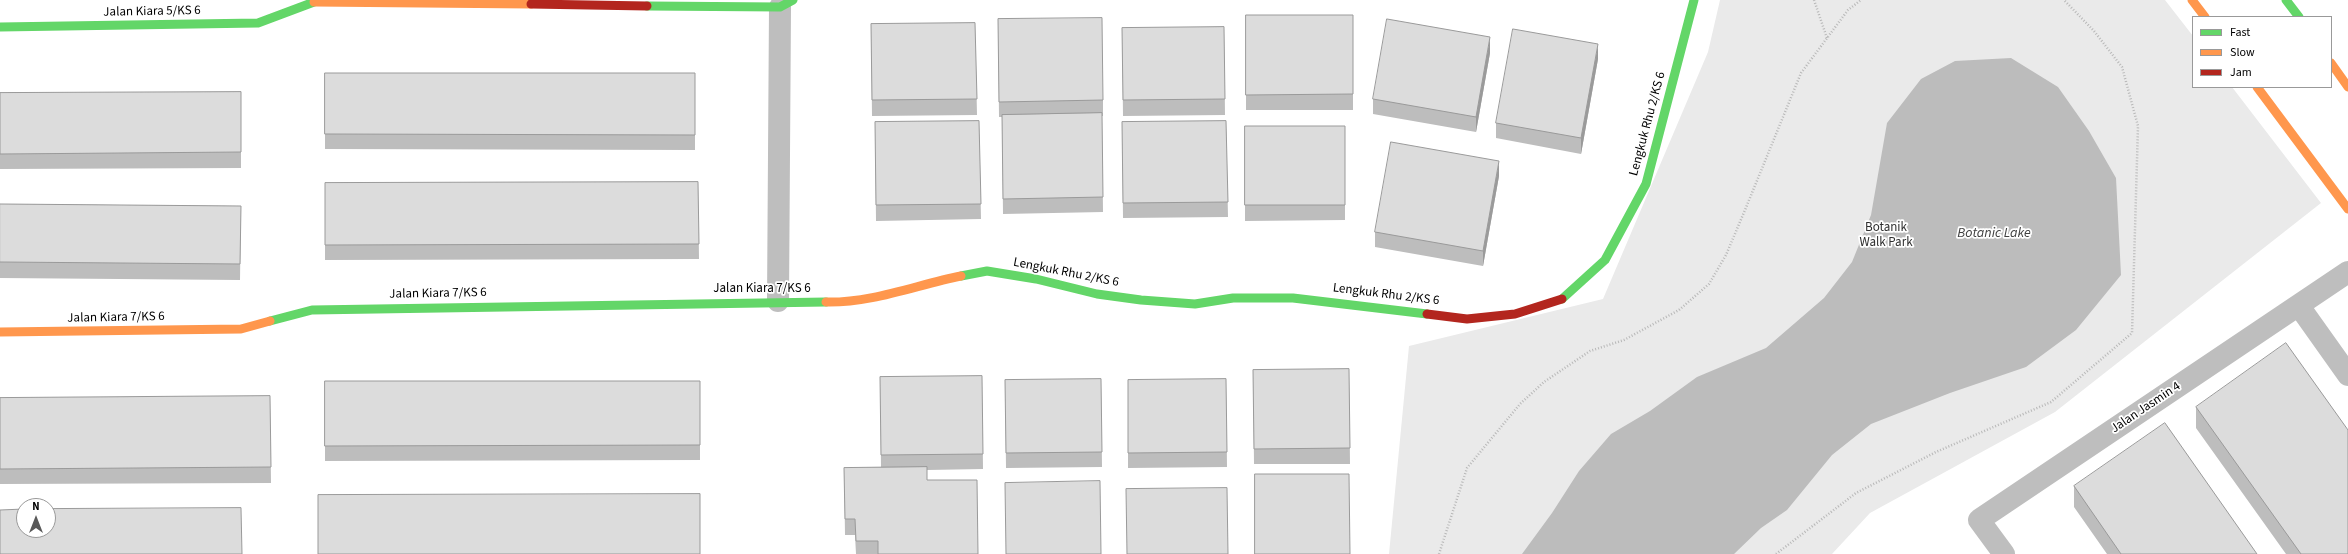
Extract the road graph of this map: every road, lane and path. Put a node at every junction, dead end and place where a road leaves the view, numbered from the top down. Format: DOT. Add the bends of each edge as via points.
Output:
graph roads {
  1 [pos="1689,0"];
  2 [pos="1814,0"];
  3 [pos="1861,0"];
  4 [pos="2064,0"];
  5 [pos="2192,0"];
  6 [pos="2286,0"];
  7 [pos="786,3"];
  8 [pos="2204,16"];
  9 [pos="2297,16"];
  10 [pos="0,27"];
  11 [pos="1828,38"];
  12 [pos="2332,64"];
  13 [pos="2348,87"];
  14 [pos="2258,88"];
  15 [pos="2348,209"];
  16 [pos="2348,272"];
  17 [pos="878,297"];
  18 [pos="778,301"];
  19 [pos="2299,306"];
  20 [pos="0,332"];
  21 [pos="2348,375"];
  22 [pos="1439,554"];
  23 [pos="1776,554"];
  24 [pos="2004,554"];
  1 -- 17 [label="street, Lengkuk Rhu 2/KS 6" via="1646,184 1606,260 1562,299 1515,314 1467,319 1293,298 1233,298 1195,304 1142,300 1097,294 1036,279 987,271 926,283"];
  2 -- 11 [label="path"];
  3 -- 11 [label="path" via="1848,10"];
  4 -- 23 [label="path" via="2094,31 2122,67 2138,126 2132,333 2051,402 1936,452 1856,494"];
  5 -- 8 [label="street"];
  6 -- 9 [label="street"];
  7 -- 10 [label="street, Jalan Kiara 5/KS 6" via="314,2 258,24"];
  7 -- 18 [label="street"];
  11 -- 22 [label="path" via="1802,72 1726,255 1709,284 1679,310 1624,340 1590,352 1544,382 1520,404 1467,468"];
  12 -- 13 [label="street"];
  14 -- 15 [label="street"];
  16 -- 19 [label="street, Jalan Jasmin 4"];
  17 -- 18 [label="street, Jalan Kiara 7/KS 6" via="832,302"];
  18 -- 20 [label="street, Jalan Kiara 7/KS 6" via="312,310 241,330"];
  19 -- 21 [label="street"];
  19 -- 24 [label="street, Jalan Jasmin 4" via="1979,520"];
}
